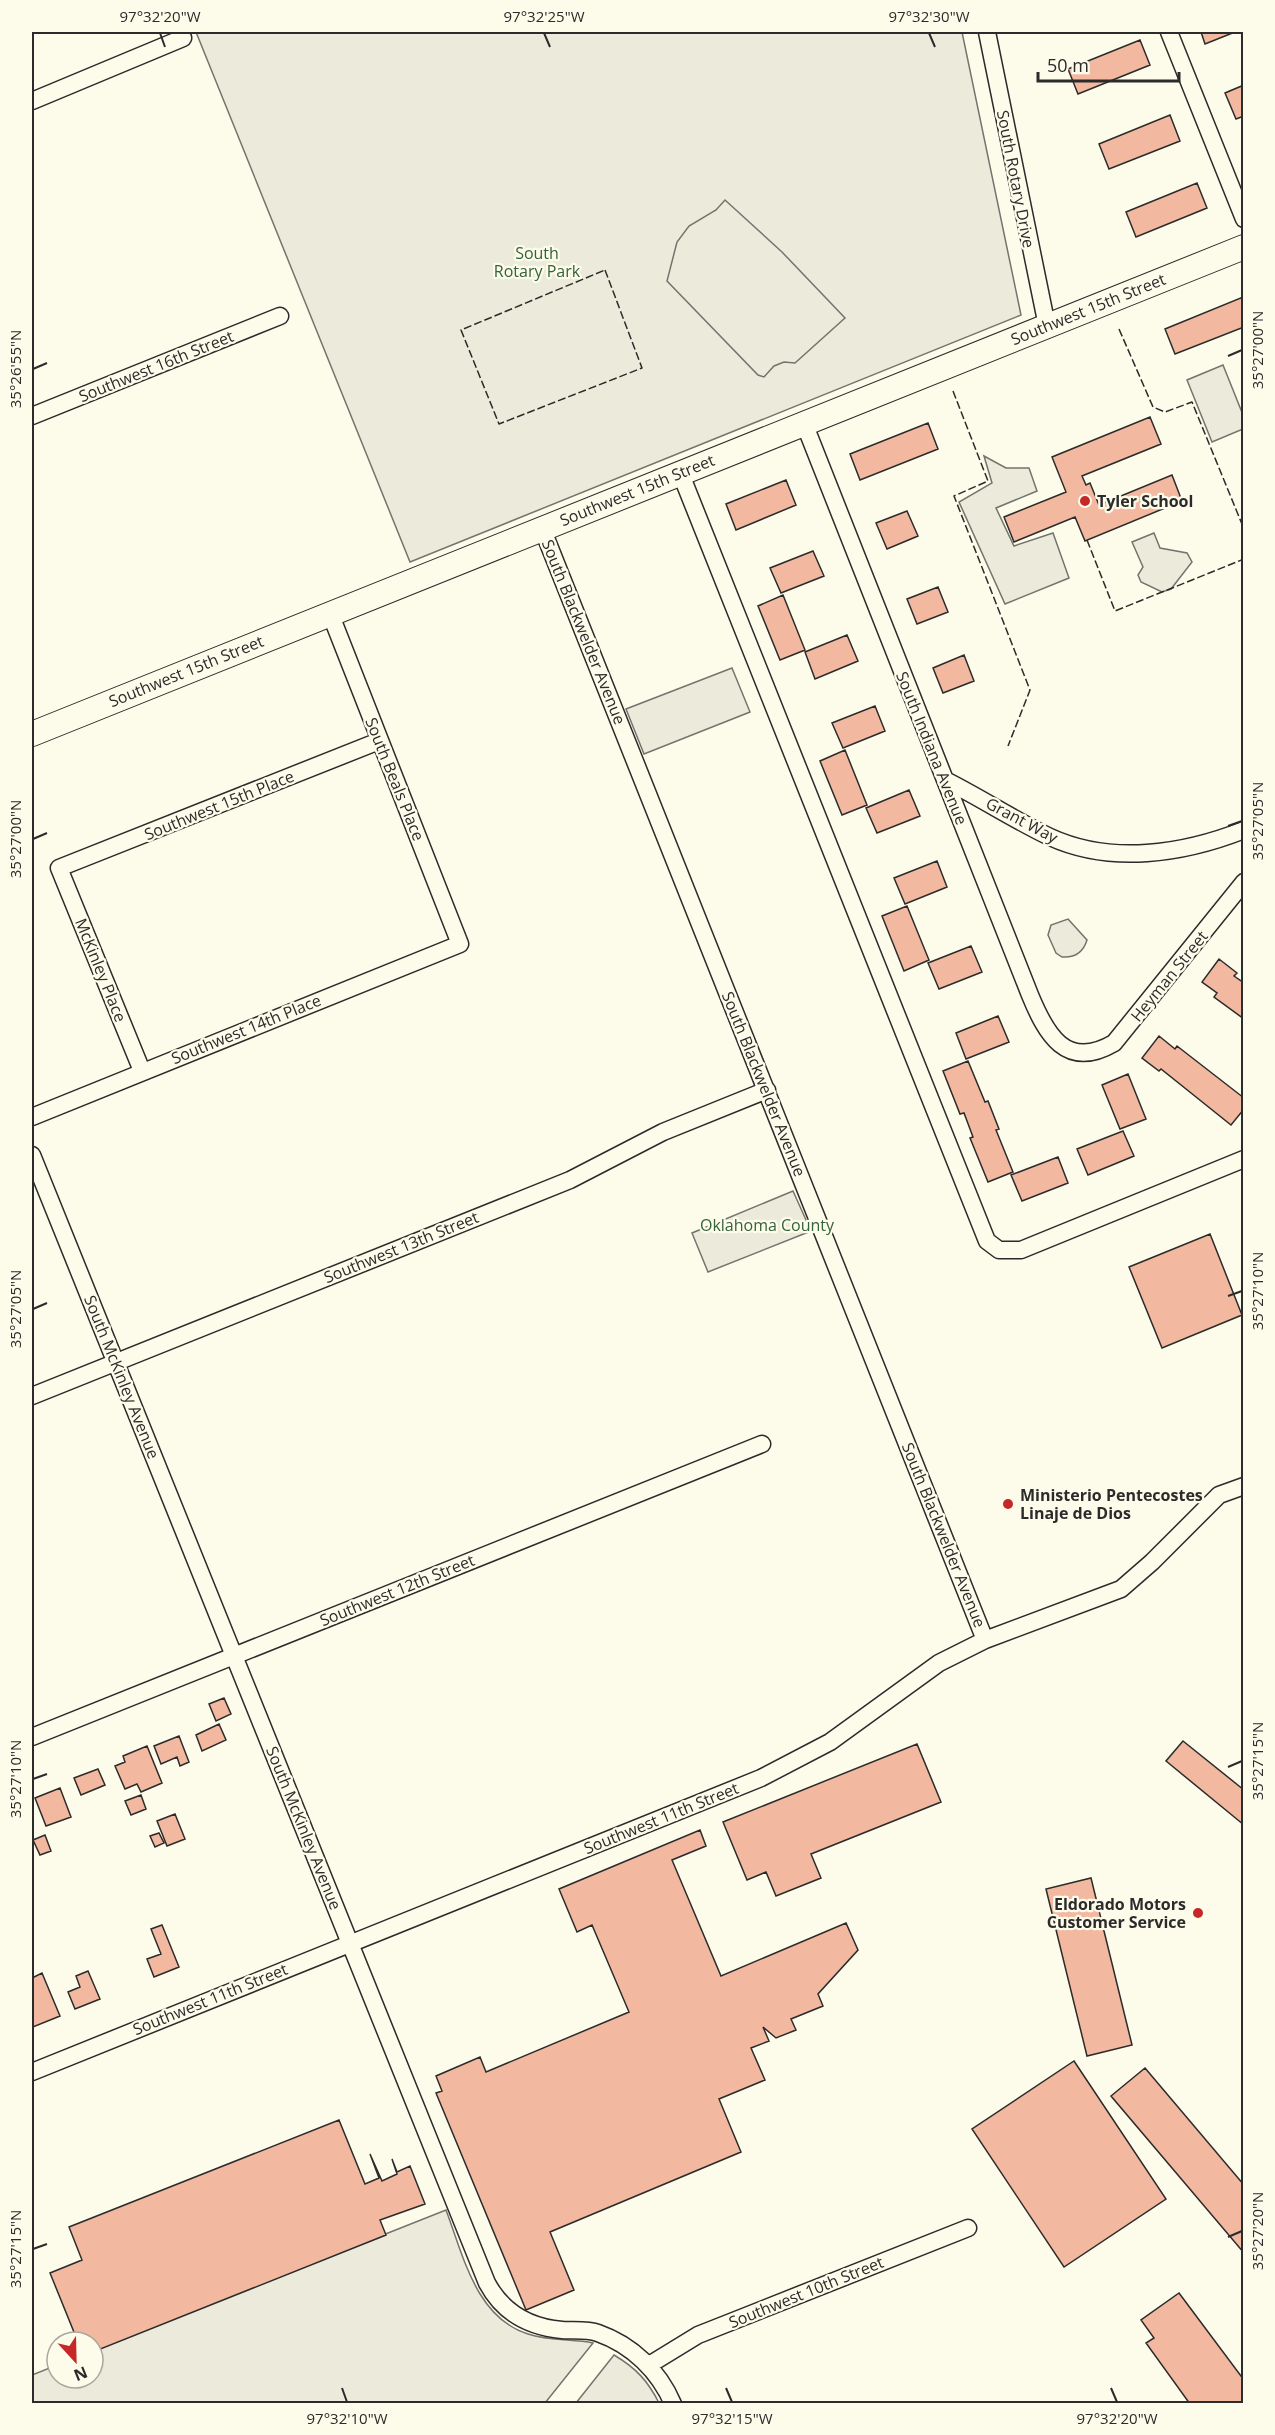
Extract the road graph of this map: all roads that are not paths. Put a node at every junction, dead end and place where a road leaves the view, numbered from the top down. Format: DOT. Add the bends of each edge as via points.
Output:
graph roads {
  1 [pos="987,32"];
  2 [pos="1169,32"];
  3 [pos="183,39"];
  4 [pos="32,101"];
  5 [pos="1244,219"];
  6 [pos="1244,247"];
  7 [pos="280,316"];
  8 [pos="1047,326"];
  9 [pos="32,416"];
  10 [pos="804,423"];
  11 [pos="680,472"];
  12 [pos="542,528"];
  13 [pos="330,614"];
  14 [pos="32,734"];
  15 [pos="379,741"];
  16 [pos="945,780"];
  17 [pos="1244,830"];
  18 [pos="59,868"];
  19 [pos="1244,882"];
  20 [pos="460,944"];
  21 [pos="1083,1054"];
  22 [pos="142,1071"];
  23 [pos="767,1090"];
  24 [pos="32,1117"];
  25 [pos="32,1155"];
  26 [pos="1244,1159"];
  27 [pos="116,1362"];
  28 [pos="32,1396"];
  29 [pos="762,1444"];
  30 [pos="1244,1486"];
  31 [pos="986,1640"];
  32 [pos="233,1655"];
  33 [pos="32,1737"];
  34 [pos="350,1942"];
  35 [pos="32,2072"];
  36 [pos="968,2228"];
  37 [pos="649,2365"];
  38 [pos="673,2403"];
  1 -- 8 [label="street, South Rotary Drive"];
  2 -- 5 [label="street"];
  3 -- 4 [label="street"];
  6 -- 8 [label="street, Southwest 15th Street"];
  7 -- 9 [label="street, Southwest 16th Street"];
  8 -- 10 [label="street, Southwest 15th Street"];
  10 -- 11 [label="street, Southwest 15th Street"];
  10 -- 16 [label="street, South Indiana Avenue"];
  11 -- 12 [label="street, Southwest 15th Street"];
  11 -- 26 [label="street" via="987,1241 999,1250 1021,1250"];
  12 -- 13 [label="street, Southwest 15th Street"];
  12 -- 23 [label="street, South Blackwelder Avenue"];
  13 -- 14 [label="street, Southwest 15th Street"];
  13 -- 15 [label="street, South Beals Place"];
  15 -- 18 [label="street, Southwest 15th Place"];
  15 -- 20 [label="street, South Beals Place"];
  16 -- 17 [label="street, Grant Way" via="1053,838 1100,851 1144,853 1192,848"];
  16 -- 21 [label="street, South Indiana Avenue" via="1041,1022 1061,1046"];
  18 -- 22 [label="street, McKinley Place"];
  19 -- 21 [label="street, Heyman Street" via="1120,1037 1106,1048"];
  20 -- 22 [label="street, Southwest 14th Place"];
  22 -- 24 [label="street, Southwest 14th Place"];
  23 -- 27 [label="street, Southwest 13th Street" via="654,1136 570,1180"];
  23 -- 31 [label="street, South Blackwelder Avenue"];
  25 -- 27 [label="street, South McKinley Avenue"];
  27 -- 28 [label="street, Southwest 13th Street"];
  27 -- 32 [label="street, South McKinley Avenue"];
  29 -- 32 [label="street, Southwest 12th Street"];
  30 -- 31 [label="street, Southwest 11th Street" via="1219,1495 1121,1589"];
  31 -- 34 [label="street, Southwest 11th Street" via="939,1663 830,1742 761,1778"];
  32 -- 33 [label="street, Southwest 12th Street"];
  32 -- 34 [label="street, South McKinley Avenue"];
  34 -- 35 [label="street, Southwest 11th Street"];
  34 -- 37 [label="street, South McKinley Avenue" via="492,2292 526,2322 544,2328 598,2333"];
  36 -- 37 [label="street, Southwest 10th Street" via="698,2335"];
  37 -- 38 [label="street, South McKinley Avenue"];
}
